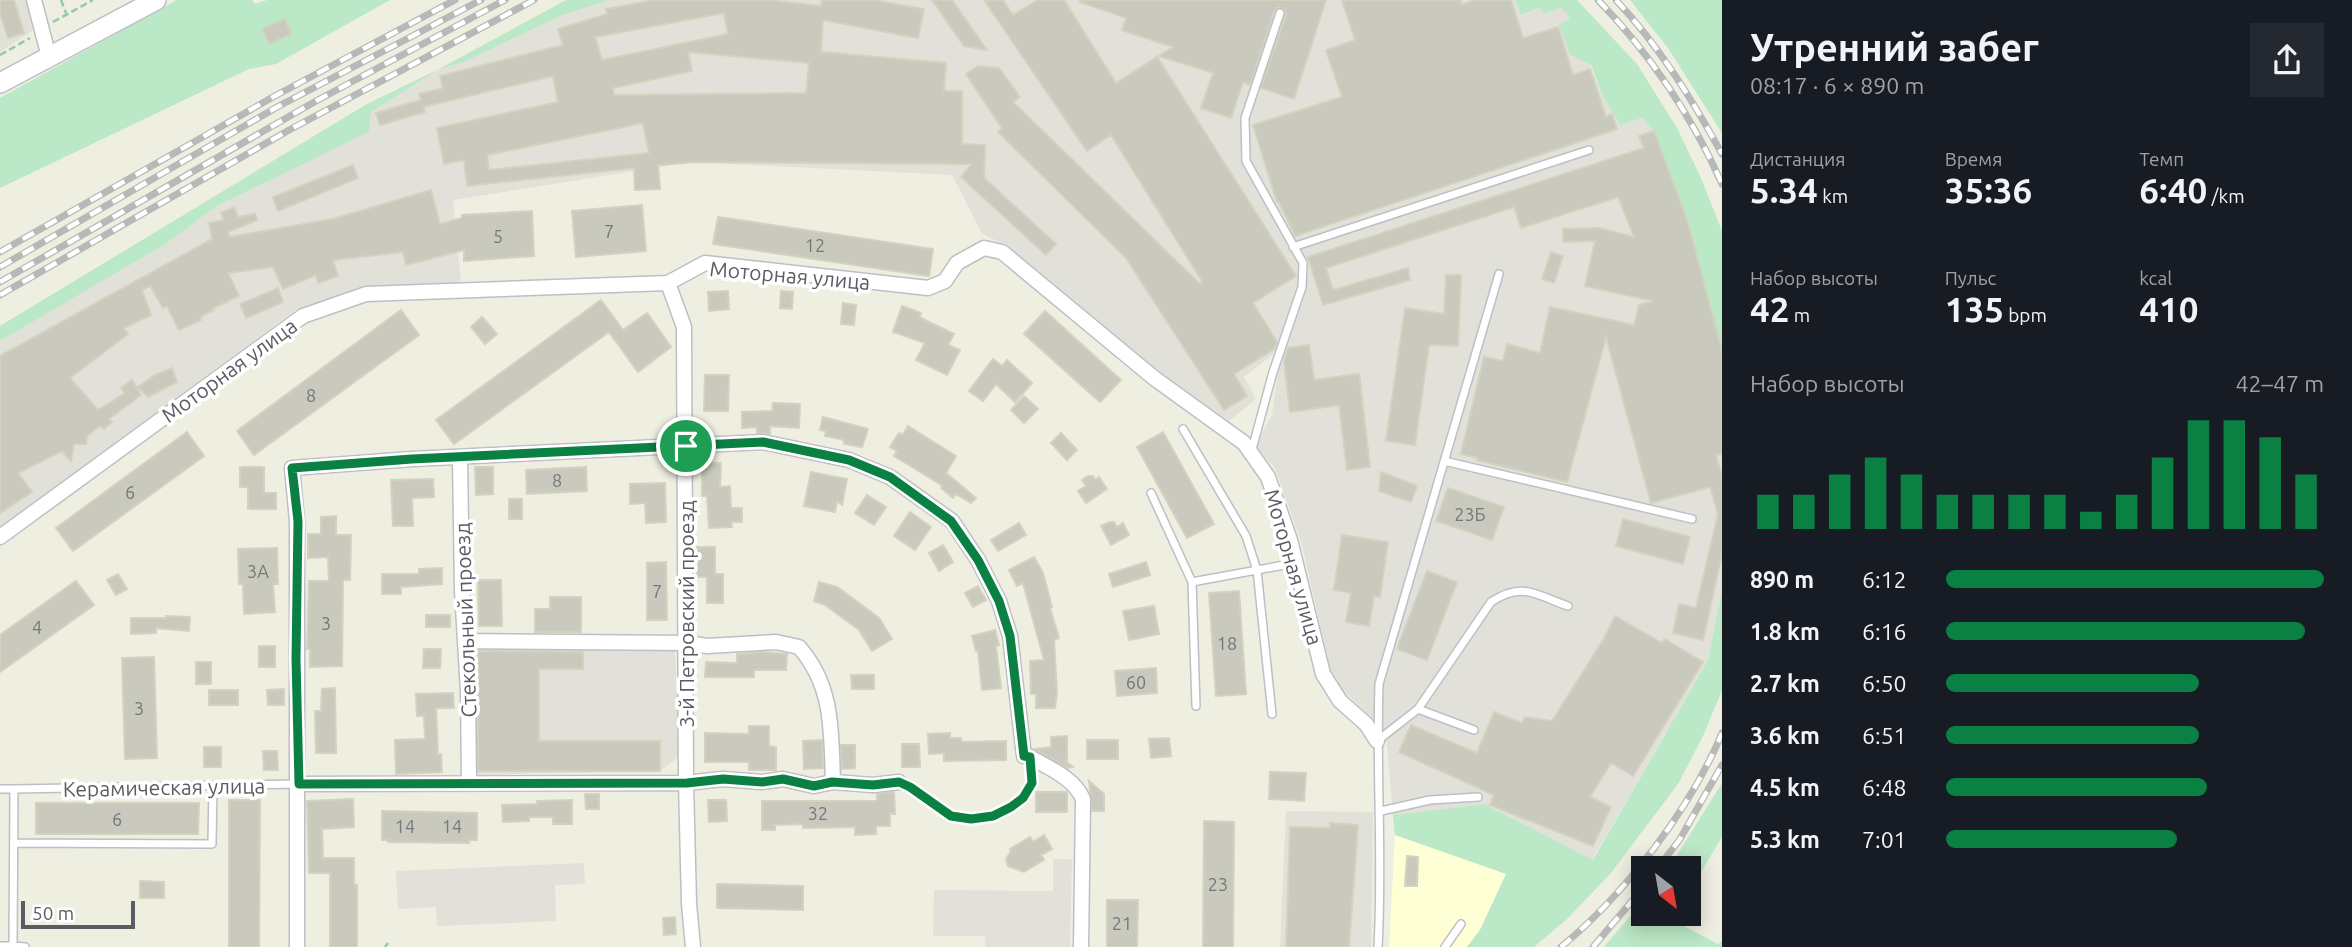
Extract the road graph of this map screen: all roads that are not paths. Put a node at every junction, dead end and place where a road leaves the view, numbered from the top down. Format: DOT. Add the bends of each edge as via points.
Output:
graph roads {
  1 [pos="34,0"];
  2 [pos="156,0"];
  3 [pos="1280,13"];
  4 [pos="49,57"];
  5 [pos="0,83"];
  6 [pos="1589,150"];
  7 [pos="1293,247"];
  8 [pos="1499,274"];
  9 [pos="668,284"];
  10 [pos="1183,429"];
  11 [pos="686,446"];
  12 [pos="1251,453"];
  13 [pos="460,458"];
  14 [pos="1444,461"];
  15 [pos="1151,493"];
  16 [pos="1692,519"];
  17 [pos="0,537"];
  18 [pos="1295,563"];
  19 [pos="1257,570"];
  20 [pos="1192,582"];
  21 [pos="1568,607"];
  22 [pos="466,642"];
  23 [pos="687,643"];
  24 [pos="1196,706"];
  25 [pos="1418,709"];
  26 [pos="1272,714"];
  27 [pos="1474,730"];
  28 [pos="1377,741"];
  29 [pos="1030,757"];
  30 [pos="832,782"];
  31 [pos="899,782"];
  32 [pos="468,783"];
  33 [pos="687,783"];
  34 [pos="299,784"];
  35 [pos="213,786"];
  36 [pos="0,789"];
  37 [pos="14,789"];
  38 [pos="1478,797"];
  39 [pos="1381,811"];
  40 [pos="14,843"];
  41 [pos="1461,924"];
  42 [pos="0,946"];
  43 [pos="13,946"];
  44 [pos="25,947"];
  45 [pos="297,947"];
  46 [pos="693,947"];
  47 [pos="1081,947"];
  48 [pos="1378,947"];
  49 [pos="1445,947"];
  1 -- 4 [label="street"];
  2 -- 4 [label="main road"];
  3 -- 7 [label="lane" via="1245,118 1246,161"];
  4 -- 5 [label="main road"];
  6 -- 7 [label="lane"];
  7 -- 12 [label="lane" via="1303,264 1302,287"];
  8 -- 14 [label="lane"];
  9 -- 11 [label="street, 3-й Петровский проезд" via="684,327"];
  9 -- 12 [label="street, Моторная улица" via="705,263 928,288 945,281 957,263 977,251 1002,252"];
  9 -- 17 [label="street, Моторная улица" via="366,295 303,316"];
  10 -- 19 [label="lane" via="1246,536"];
  11 -- 13 [label="street"];
  11 -- 23 [label="street, 3-й Петровский проезд"];
  11 -- 29 [label="street" via="763,442 849,460 890,477 951,521 999,601 1010,636 1024,756"];
  12 -- 18 [label="street, Моторная улица" via="1268,478"];
  13 -- 22 [label="street, Стекольный проезд"];
  13 -- 34 [label="street" via="292,468 298,521"];
  14 -- 16 [label="lane"];
  14 -- 28 [label="lane" via="1379,684"];
  15 -- 20 [label="lane"];
  18 -- 19 [label="lane"];
  18 -- 28 [label="street, Моторная улица" via="1323,674 1340,701 1366,723"];
  19 -- 20 [label="lane"];
  19 -- 26 [label="lane"];
  20 -- 24 [label="lane"];
  21 -- 25 [label="lane" via="1522,589 1504,593 1491,602"];
  22 -- 23 [label="street"];
  22 -- 32 [label="street, Стекольный проезд"];
  23 -- 30 [label="street" via="776,642 799,647 818,673 828,699"];
  23 -- 33 [label="street, 3-й Петровский проезд"];
  25 -- 27 [label="lane"];
  25 -- 28 [label="lane"];
  28 -- 39 [label="lane"];
  29 -- 31 [label="lane" via="1032,783 1023,798 993,816 951,816"];
  29 -- 47 [label="street" via="1071,781 1083,799"];
  30 -- 31 [label="street, Керамическая улица"];
  30 -- 33 [label="street, Керамическая улица" via="814,786 783,779"];
  32 -- 33 [label="street, Керамическая улица"];
  32 -- 34 [label="street, Керамическая улица"];
  33 -- 46 [label="street, 3-й Петровский проезд"];
  34 -- 35 [label="lane, Керамическая улица"];
  34 -- 45 [label="street"];
  35 -- 37 [label="lane, Керамическая улица"];
  35 -- 40 [label="lane" via="212,844"];
  36 -- 37 [label="lane, Керамическая улица"];
  37 -- 40 [label="lane"];
  38 -- 39 [label="lane" via="1430,800"];
  39 -- 48 [label="lane"];
  40 -- 43 [label="lane"];
  41 -- 49 [label="lane"];
  42 -- 43 [label="lane"];
  43 -- 44 [label="lane"];
}
